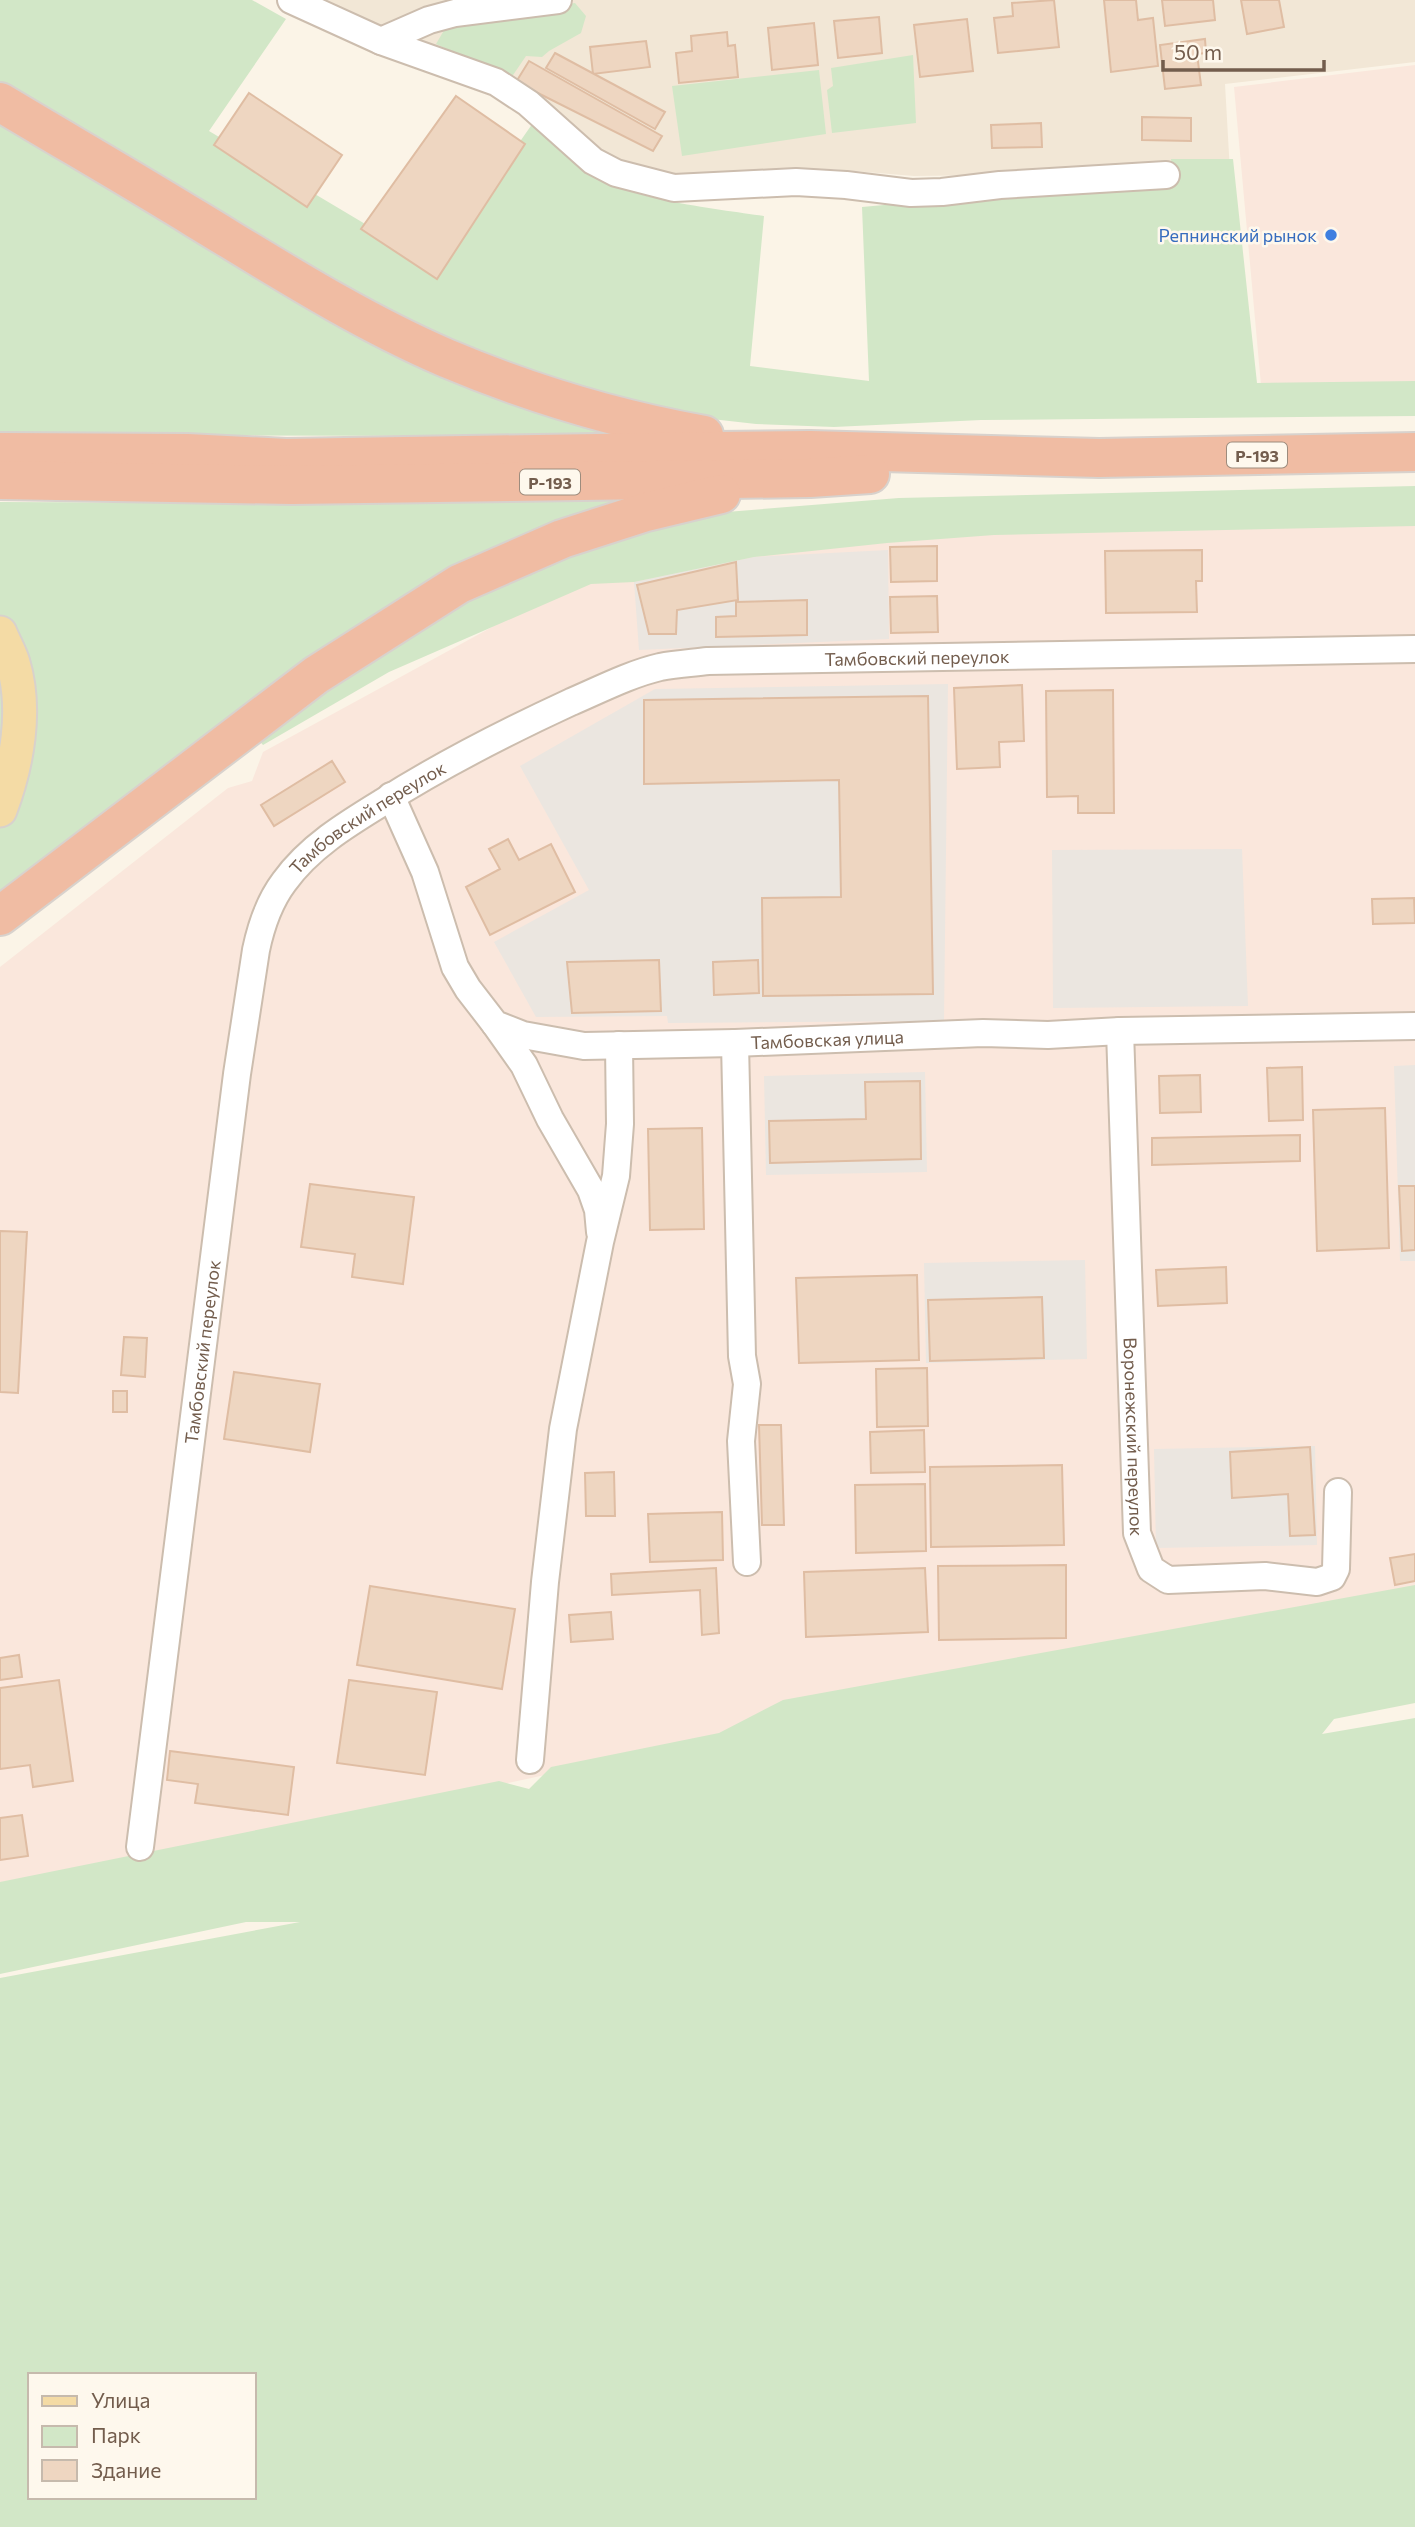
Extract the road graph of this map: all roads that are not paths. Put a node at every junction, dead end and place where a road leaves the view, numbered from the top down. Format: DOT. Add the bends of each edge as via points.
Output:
graph roads {
  1 [pos="291,0"];
  2 [pos="558,0"];
  3 [pos="381,41"];
  4 [pos="0,102"];
  5 [pos="1166,176"];
  6 [pos="0,452"];
  7 [pos="1415,452"];
  8 [pos="810,464"];
  9 [pos="0,480"];
  10 [pos="0,633"];
  11 [pos="1415,649"];
  12 [pos="391,796"];
  13 [pos="0,810"];
  14 [pos="0,916"];
  15 [pos="495,1024"];
  16 [pos="1415,1027"];
  17 [pos="1120,1031"];
  18 [pos="735,1043"];
  19 [pos="619,1045"];
  20 [pos="600,1242"];
  21 [pos="1338,1492"];
  22 [pos="747,1562"];
  23 [pos="530,1760"];
  24 [pos="140,1847"];
  1 -- 3 [label="street"];
  2 -- 3 [label="street" via="455,13"];
  3 -- 5 [label="street" via="496,82 528,103 593,161 616,173 674,188 796,181 942,192"];
  4 -- 8 [label="highway" via="315,290 443,356 508,383 622,418"];
  6 -- 8 [label="highway, Р-193"];
  7 -- 8 [label="highway, Р-193"];
  8 -- 9 [label="highway, Р-193" via="292,485"];
  8 -- 14 [label="highway" via="562,539 459,584 316,675"];
  10 -- 13 [label="main road" via="13,663 19,709 16,754"];
  11 -- 12 [label="street, Тамбовский переулок" via="722,660 660,667 516,727"];
  12 -- 15 [label="street" via="425,873 455,967"];
  12 -- 24 [label="street, Тамбовский переулок" via="313,850 284,882 260,932 237,1074"];
  15 -- 19 [label="street, Тамбовская улица" via="523,1035 584,1046"];
  15 -- 20 [label="street" via="524,1065 591,1190"];
  16 -- 17 [label="street, Тамбовская улица"];
  17 -- 18 [label="street, Тамбовская улица"];
  17 -- 21 [label="street, Воронежский переулок" via="1137,1533 1151,1569 1168,1580 1265,1576 1317,1582 1332,1577"];
  18 -- 19 [label="street, Тамбовская улица"];
  18 -- 22 [label="street" via="747,1384 741,1441"];
  19 -- 20 [label="street" via="617,1176"];
  20 -- 23 [label="street" via="555,1482"];
}
